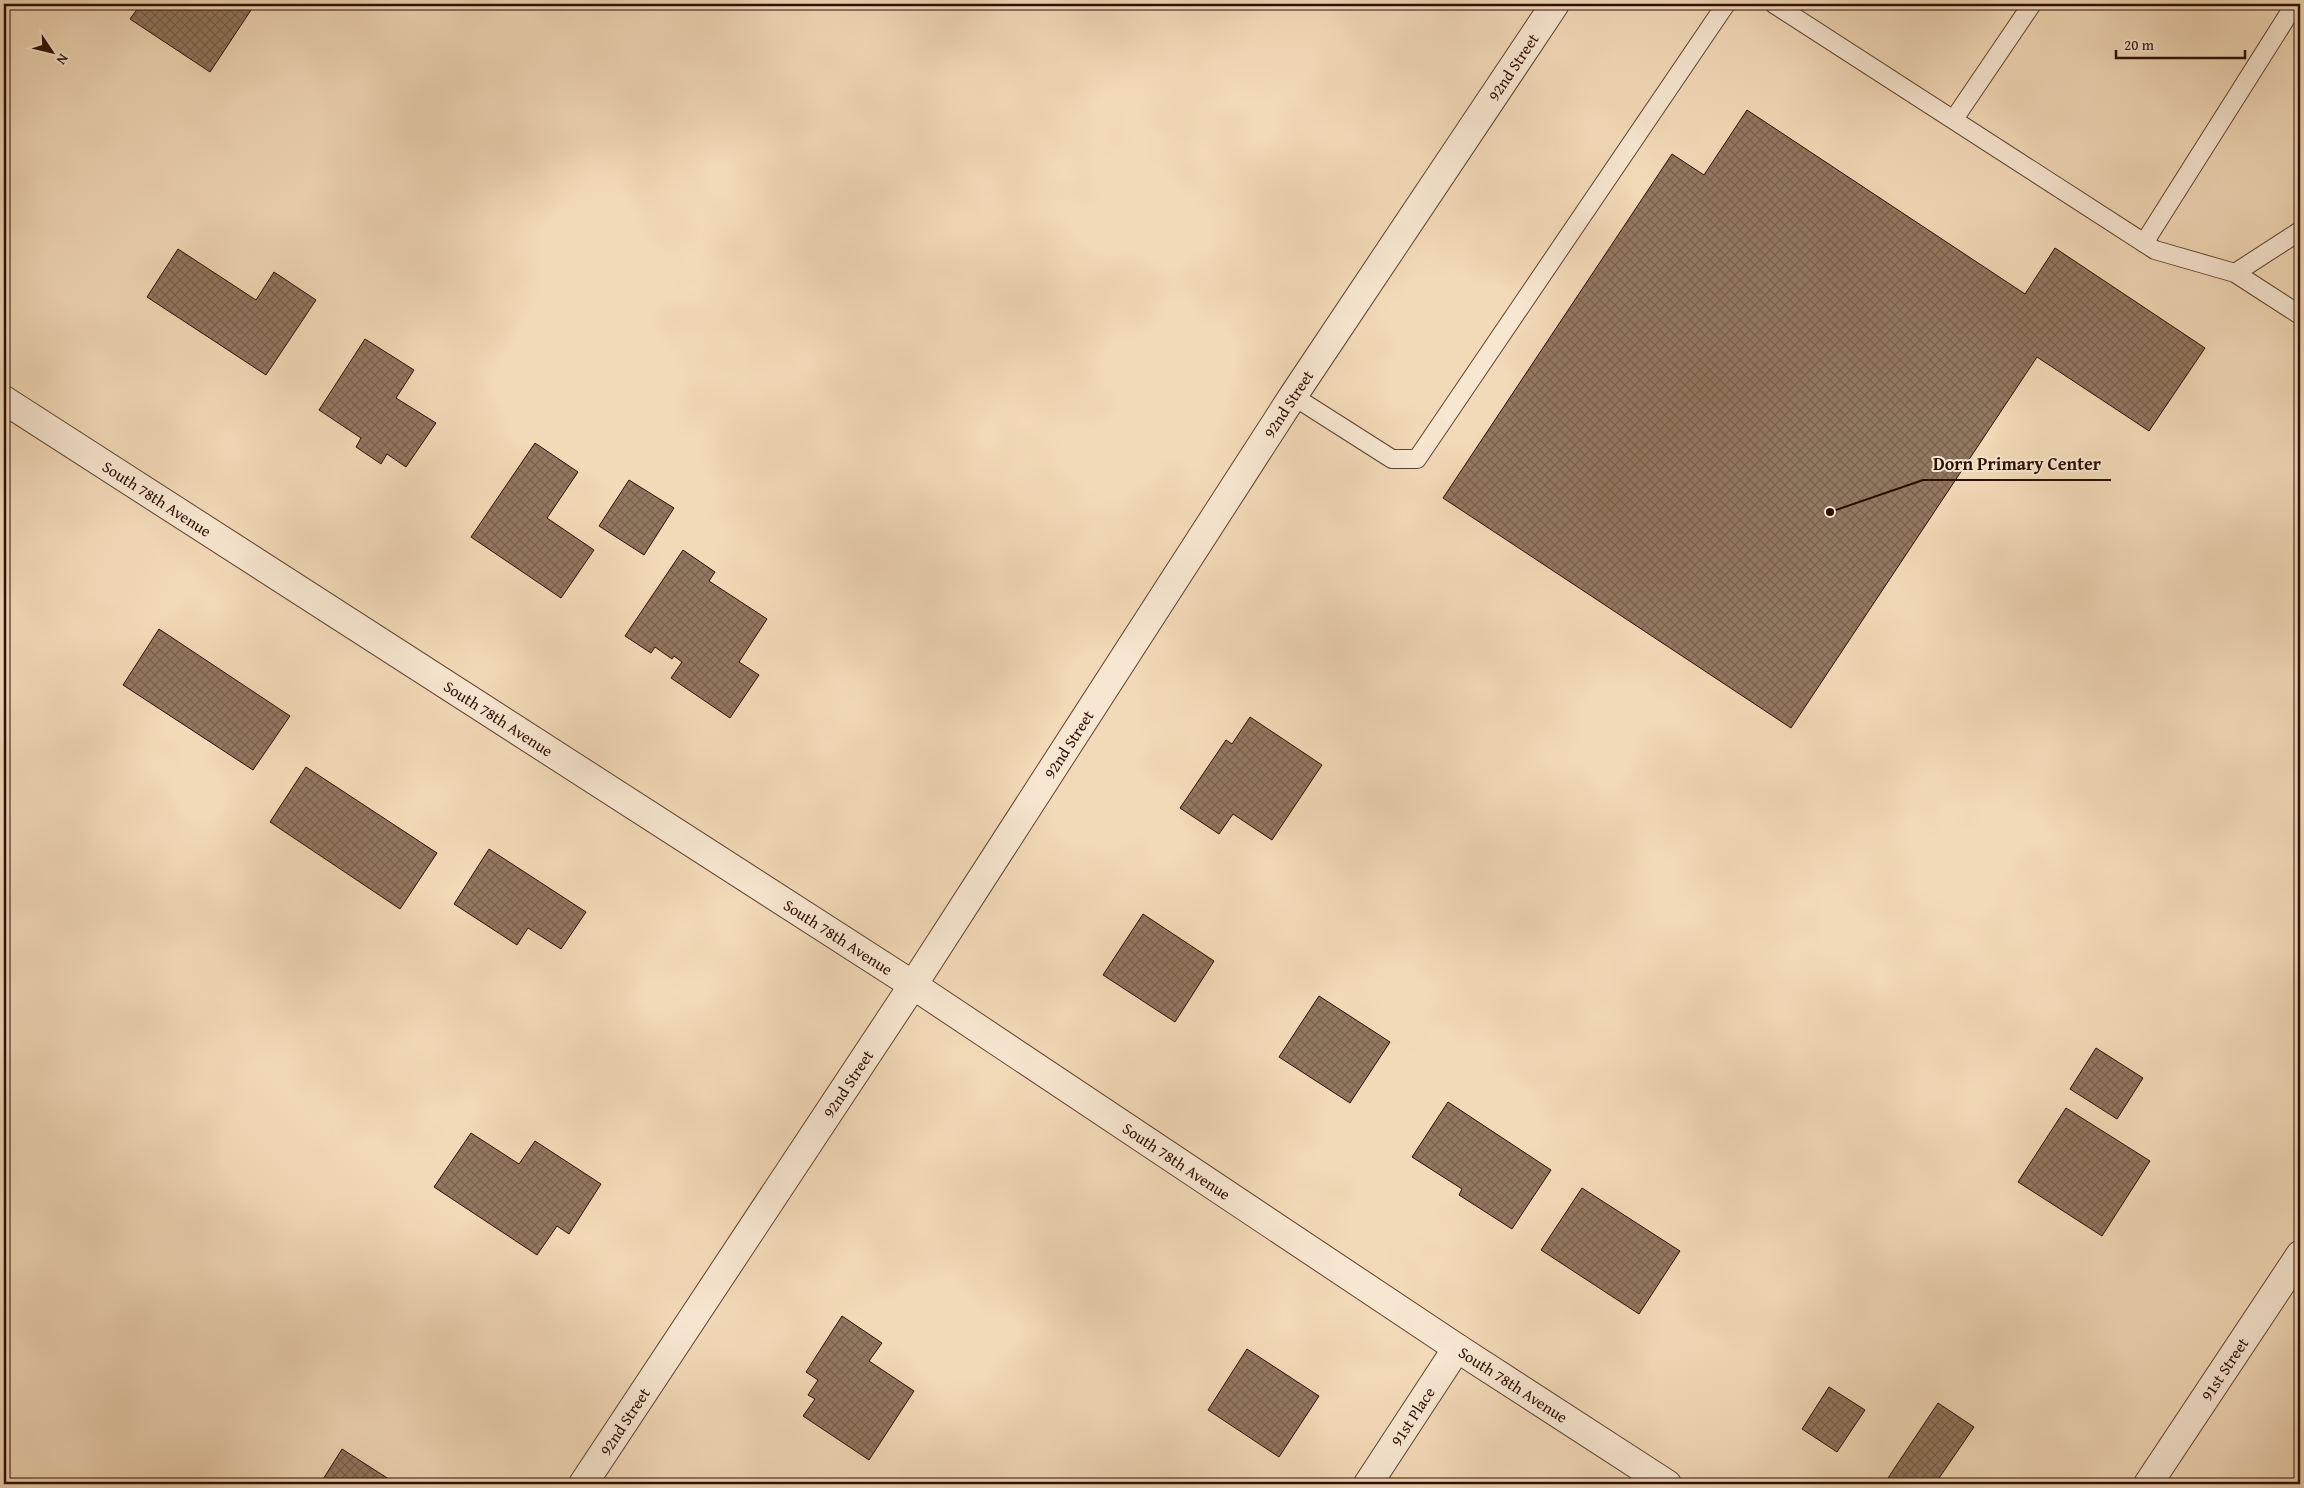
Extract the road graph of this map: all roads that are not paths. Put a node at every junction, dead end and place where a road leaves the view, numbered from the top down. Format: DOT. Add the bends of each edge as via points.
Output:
graph roads {
  1 [pos="1555,4"];
  2 [pos="1726,4"];
  3 [pos="1774,4"];
  4 [pos="2032,4"];
  5 [pos="2295,4"];
  6 [pos="1954,119"];
  7 [pos="2300,230"];
  8 [pos="2144,243"];
  9 [pos="2235,273"];
  10 [pos="2300,315"];
  11 [pos="1293,396"];
  12 [pos="4,400"];
  13 [pos="913,986"];
  14 [pos="2300,1255"];
  15 [pos="1457,1348"];
  16 [pos="584,1484"];
  17 [pos="1368,1484"];
  18 [pos="1667,1484"];
  19 [pos="2148,1484"];
  1 -- 11 [label="street, 92nd Street"];
  2 -- 11 [label="lane" via="1417,459 1392,459"];
  3 -- 6 [label="lane"];
  4 -- 6 [label="lane"];
  5 -- 8 [label="lane"];
  6 -- 8 [label="lane"];
  7 -- 9 [label="lane"];
  8 -- 9 [label="lane" via="2155,250"];
  9 -- 10 [label="lane"];
  11 -- 13 [label="street, 92nd Street"];
  12 -- 13 [label="street, South 78th Avenue"];
  13 -- 15 [label="street, South 78th Avenue"];
  13 -- 16 [label="street, 92nd Street"];
  14 -- 19 [label="street, 91st Street"];
  15 -- 17 [label="street, 91st Place"];
  15 -- 18 [label="street, South 78th Avenue"];
}
